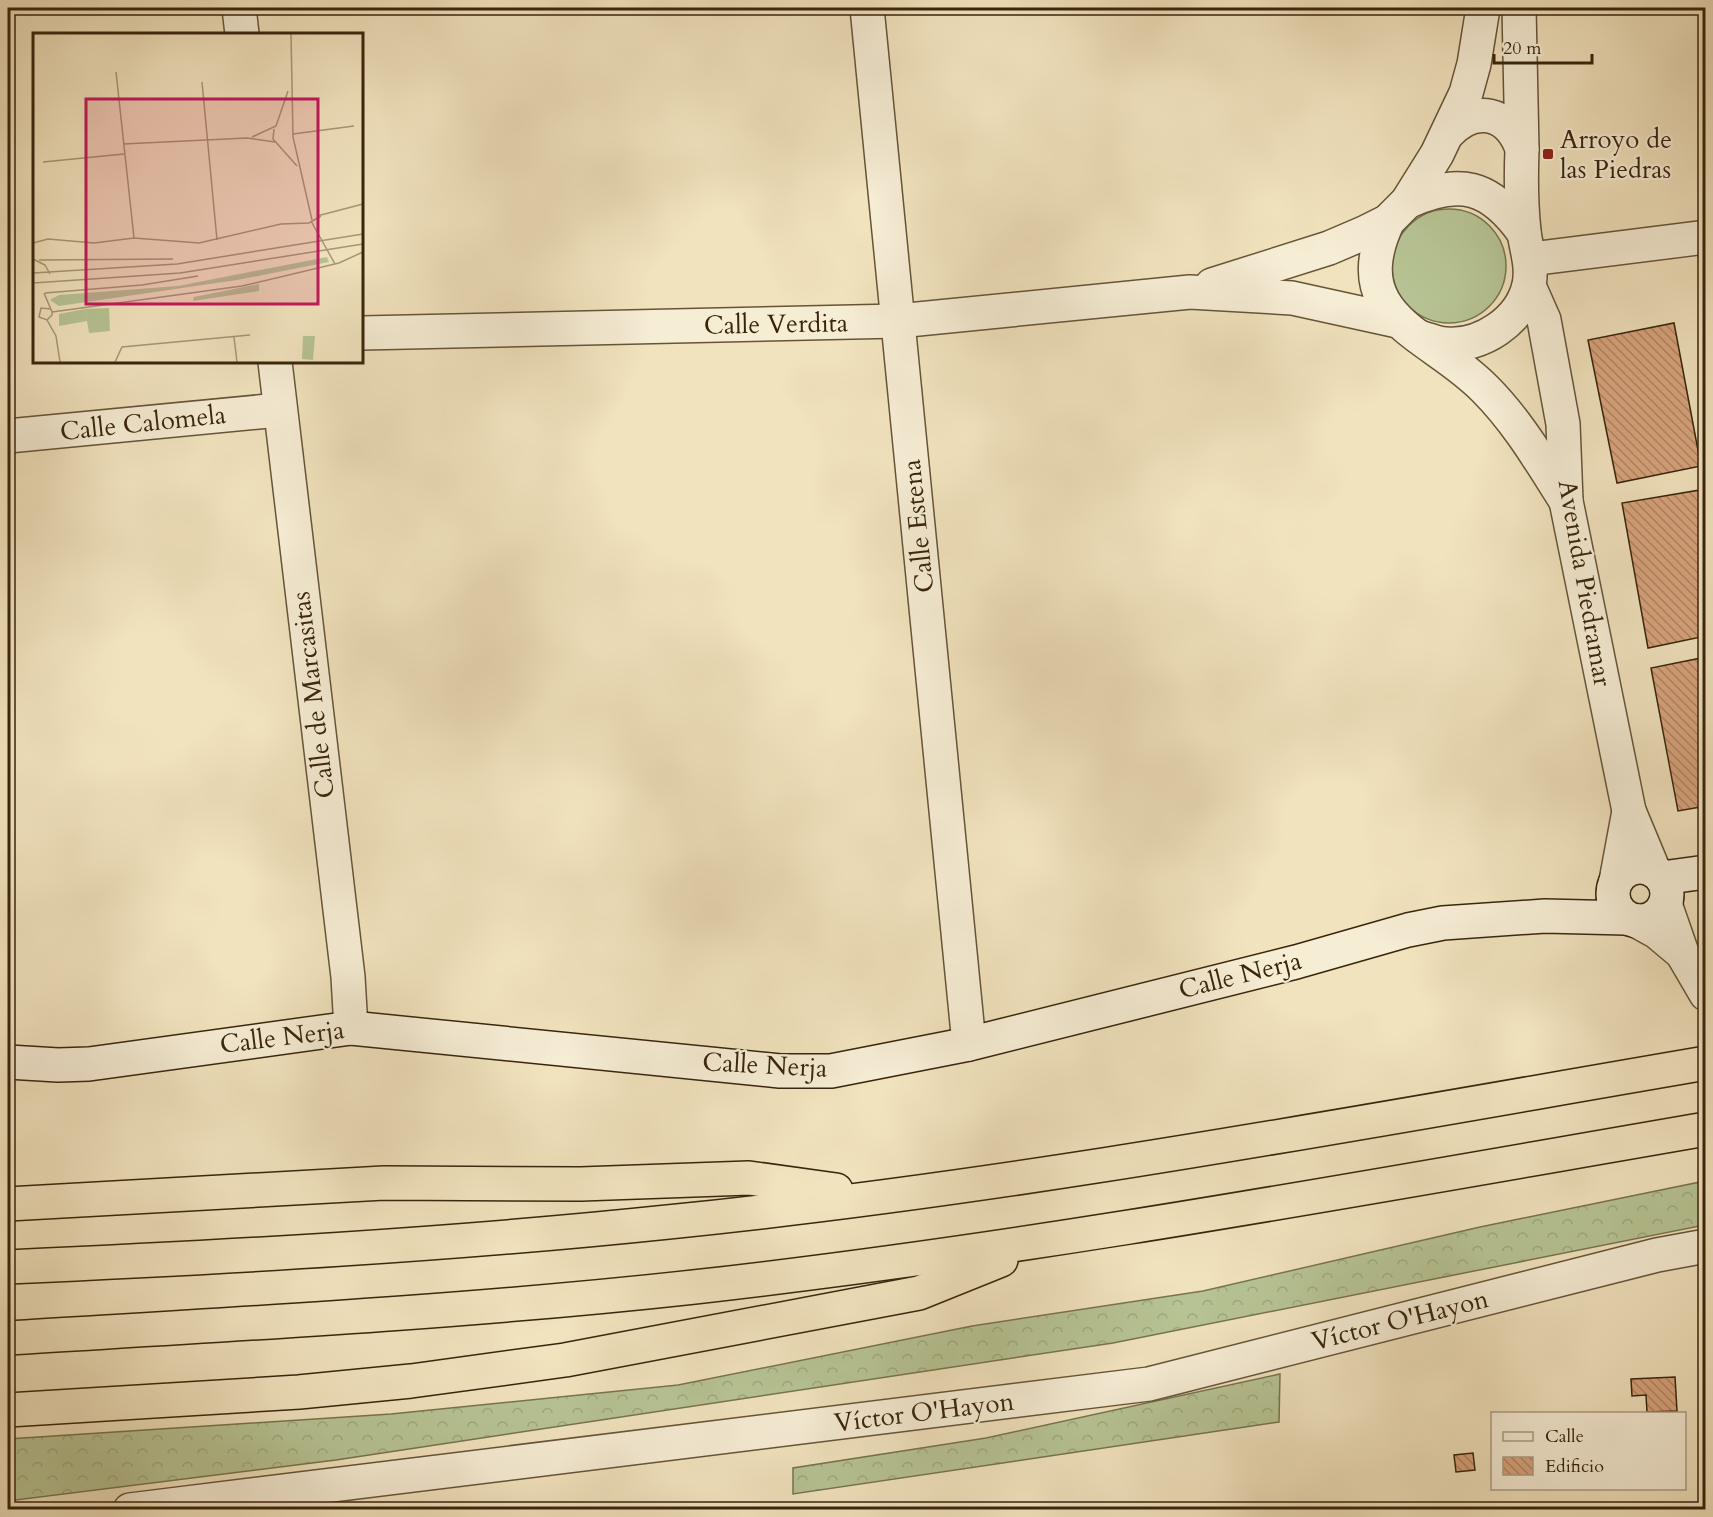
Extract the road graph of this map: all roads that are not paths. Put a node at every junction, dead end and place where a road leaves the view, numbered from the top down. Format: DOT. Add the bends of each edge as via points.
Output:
graph roads {
  1 [pos="239,8"];
  2 [pos="867,8"];
  3 [pos="1483,8"];
  4 [pos="1519,8"];
  5 [pos="242,33"];
  6 [pos="1448,133"];
  7 [pos="1522,148"];
  8 [pos="1397,211"];
  9 [pos="1706,237"];
  10 [pos="1528,259"];
  11 [pos="1190,292"];
  12 [pos="898,321"];
  13 [pos="1408,329"];
  14 [pos="363,333"];
  15 [pos="275,363"];
  16 [pos="279,410"];
  17 [pos="8,436"];
  18 [pos="1566,501"];
  19 [pos="1629,812"];
  20 [pos="1706,872"];
  21 [pos="1706,880"];
  22 [pos="1662,888"];
  23 [pos="1623,903"];
  24 [pos="1682,953"];
  25 [pos="1706,994"];
  26 [pos="351,1028"];
  27 [pos="969,1044"];
  28 [pos="8,1062"];
  29 [pos="1706,1063"];
  30 [pos="1706,1129"];
  31 [pos="880,1196"];
  32 [pos="8,1204"];
  33 [pos="1046,1242"];
  34 [pos="1706,1246"];
  35 [pos="8,1267"];
  36 [pos="8,1338"];
  37 [pos="8,1410"];
  38 [pos="130,1509"];
  1 -- 5 [label="street"];
  2 -- 12 [label="street, Calle Estena"];
  3 -- 6 [label="street" via="1466,93"];
  4 -- 7 [label="street"];
  6 -- 7 [label="street" via="1470,117 1484,115 1508,125"];
  6 -- 8 [label="street"];
  7 -- 10 [label="street"];
  8 -- 10 [label="street" via="1432,190 1459,188 1485,195 1508,210"];
  8 -- 11 [label="street" via="1329,248"];
  8 -- 13 [label="street" via="1376,246 1374,273 1381,299"];
  9 -- 10 [label="street"];
  10 -- 13 [label="street" via="1517,311 1497,330 1473,342 1445,344"];
  10 -- 18 [label="street, Avenida Piedramar" via="1563,424"];
  11 -- 12 [label="street, Calle Verdita"];
  11 -- 13 [label="street" via="1292,298"];
  12 -- 14 [label="street, Calle Verdita"];
  12 -- 27 [label="street, Calle Estena"];
  13 -- 18 [label="street" via="1484,388 1515,424"];
  15 -- 16 [label="street, Calle de Marcasitas"];
  16 -- 17 [label="street, Calle Calomela"];
  16 -- 26 [label="street, Calle de Marcasitas"];
  18 -- 19 [label="street, Avenida Piedramar"];
  19 -- 22 [label="street"];
  19 -- 23 [label="street"];
  20 -- 22 [label="street"];
  21 -- 22 [label="street"];
  22 -- 23 [label="street" via="1657,916"];
  22 -- 23 [label="street" via="1633,868"];
  22 -- 24 [label="street"];
  23 -- 24 [label="street"];
  23 -- 27 [label="street, Calle Nerja" via="1545,916 1443,923 1408,930"];
  24 -- 25 [label="street"];
  26 -- 27 [label="street, Calle Nerja" via="780,1071 831,1071"];
  26 -- 28 [label="street, Calle Nerja" via="89,1064"];
  29 -- 31 [label="highway" via="1163,1156"];
  30 -- 33 [label="highway"];
  31 -- 32 [label="highway" via="749,1178 581,1184 384,1183"];
  31 -- 35 [label="highway" via="670,1222 332,1252"];
  33 -- 36 [label="highway" via="692,1287 414,1311"];
  33 -- 37 [label="highway" via="919,1293 565,1360 299,1392"];
  34 -- 38 [label="street, Víctor O'Hayon" via="1623,1263 1149,1384"];
}
